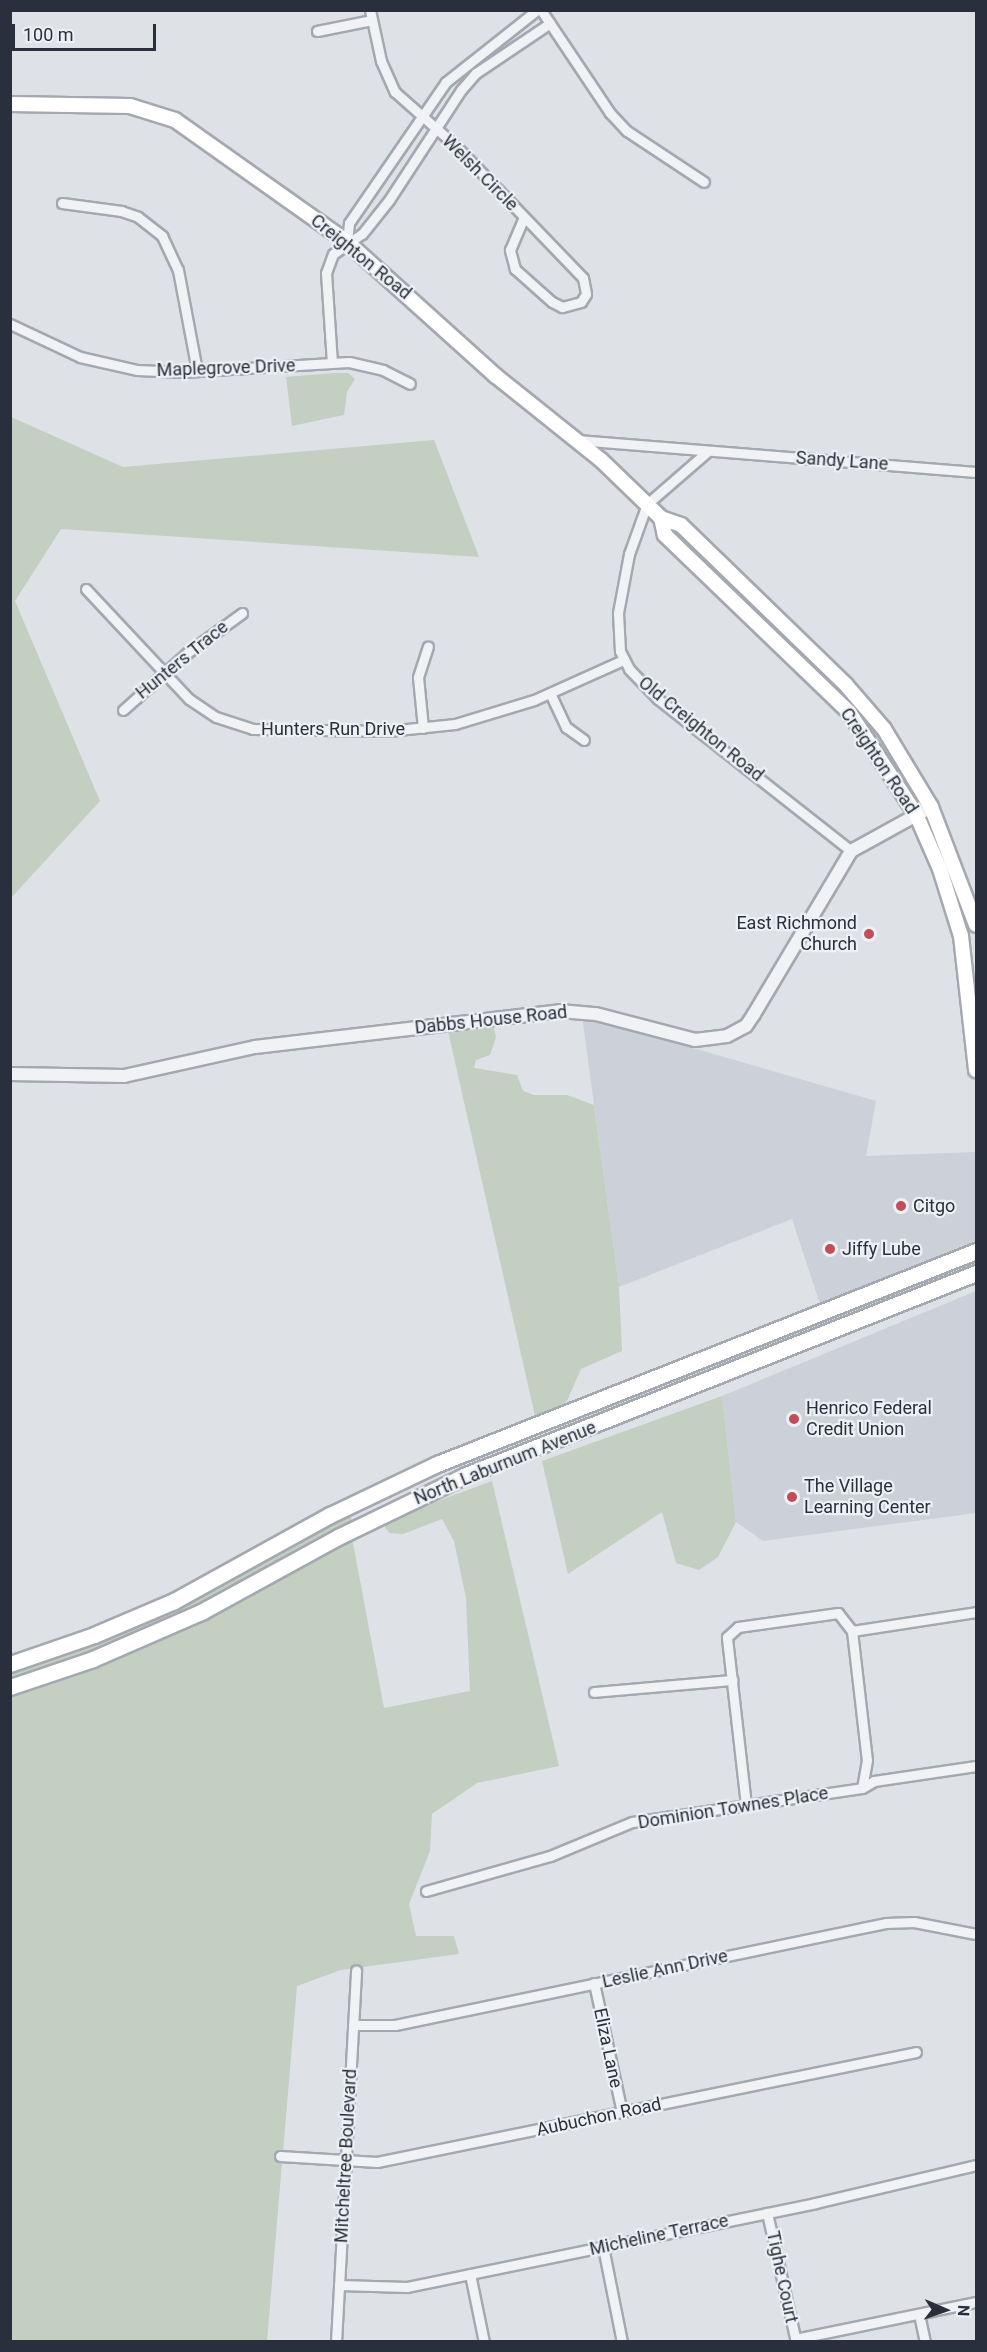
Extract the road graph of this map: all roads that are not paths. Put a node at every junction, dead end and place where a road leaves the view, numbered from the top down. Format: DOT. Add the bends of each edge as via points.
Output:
graph roads {
  1 [pos="539,10"];
  2 [pos="371,15"];
  3 [pos="550,23"];
  4 [pos="317,31"];
  5 [pos="10,104"];
  6 [pos="421,118"];
  7 [pos="435,129"];
  8 [pos="704,182"];
  9 [pos="62,203"];
  10 [pos="524,217"];
  11 [pos="347,242"];
  12 [pos="10,324"];
  13 [pos="332,363"];
  14 [pos="197,372"];
  15 [pos="410,384"];
  16 [pos="572,439"];
  17 [pos="708,451"];
  18 [pos="976,472"];
  19 [pos="647,504"];
  20 [pos="661,518"];
  21 [pos="86,589"];
  22 [pos="242,613"];
  23 [pos="428,647"];
  24 [pos="623,660"];
  25 [pos="163,674"];
  26 [pos="550,693"];
  27 [pos="123,710"];
  28 [pos="423,728"];
  29 [pos="584,740"];
  30 [pos="931,807"];
  31 [pos="916,814"];
  32 [pos="851,850"];
  33 [pos="976,925"];
  34 [pos="976,1070"];
  35 [pos="10,1074"];
  36 [pos="976,1251"];
  37 [pos="976,1273"];
  38 [pos="976,1612"];
  39 [pos="852,1631"];
  40 [pos="10,1664"];
  41 [pos="732,1680"];
  42 [pos="10,1688"];
  43 [pos="594,1692"];
  44 [pos="976,1766"];
  45 [pos="862,1788"];
  46 [pos="746,1805"];
  47 [pos="426,1891"];
  48 [pos="976,1934"];
  49 [pos="356,1971"];
  50 [pos="594,1983"];
  51 [pos="353,2025"];
  52 [pos="916,2052"];
  53 [pos="622,2112"];
  54 [pos="280,2157"];
  55 [pos="346,2161"];
  56 [pos="976,2165"];
  57 [pos="767,2213"];
  58 [pos="603,2247"];
  59 [pos="470,2274"];
  60 [pos="339,2285"];
  61 [pos="976,2302"];
  62 [pos="919,2314"];
  63 [pos="796,2340"];
  64 [pos="336,2342"];
  65 [pos="484,2342"];
  66 [pos="622,2342"];
  67 [pos="925,2342"];
  1 -- 3 [label="street"];
  1 -- 6 [label="street" via="457,70"];
  2 -- 4 [label="street"];
  2 -- 6 [label="street, Welsh Circle" via="387,78 404,103"];
  3 -- 7 [label="street" via="476,73"];
  3 -- 8 [label="street" via="610,113 627,131"];
  5 -- 11 [label="main road, Creighton Road" via="130,106 164,114"];
  6 -- 7 [label="street, Welsh Circle"];
  6 -- 11 [label="street" via="349,223"];
  7 -- 10 [label="street, Welsh Circle"];
  7 -- 11 [label="street" via="389,200 362,234"];
  9 -- 14 [label="street" via="121,211 138,217 162,236 178,270"];
  10 -- 10 [label="street, Welsh Circle" via="583,278 586,294 581,302 562,307 515,269 510,250"];
  11 -- 13 [label="street" via="333,254 326,273"];
  11 -- 16 [label="main road, Creighton Road"];
  12 -- 14 [label="street, Maplegrove Drive" via="56,348 99,363 137,370"];
  13 -- 14 [label="street, Maplegrove Drive"];
  13 -- 15 [label="street, Maplegrove Drive" via="373,367"];
  16 -- 17 [label="street, Sandy Lane"];
  16 -- 19 [label="main road, Creighton Road"];
  17 -- 18 [label="street, Sandy Lane"];
  17 -- 19 [label="street"];
  19 -- 20 [label="main road, Creighton Road"];
  19 -- 24 [label="street, Old Creighton Road" via="629,554 618,613"];
  20 -- 30 [label="main road, Creighton Road" via="681,525 846,685 884,729"];
  20 -- 31 [label="main road, Creighton Road" via="665,535 849,712"];
  21 -- 25 [label="street, Hunters Run Drive"];
  22 -- 25 [label="street, Hunters Trace"];
  23 -- 28 [label="street" via="418,677"];
  24 -- 26 [label="street, Hunters Run Drive"];
  24 -- 32 [label="street, Old Creighton Road" via="658,699"];
  25 -- 27 [label="street, Hunters Trace"];
  25 -- 28 [label="street, Hunters Run Drive" via="197,705 242,727 282,731"];
  26 -- 28 [label="street, Hunters Run Drive" via="493,715"];
  26 -- 29 [label="street" via="566,727"];
  30 -- 31 [label="street"];
  30 -- 33 [label="main road, Creighton Road"];
  31 -- 32 [label="street"];
  31 -- 34 [label="main road, Creighton Road" via="940,869 961,936"];
  32 -- 35 [label="street, Dabbs House Road" via="746,1026 727,1036 695,1040 596,1014 560,1011 255,1047 124,1076"];
  36 -- 40 [label="main road, North Laburnum Avenue" via="437,1464 330,1515 174,1601 94,1635"];
  37 -- 42 [label="main road, North Laburnum Avenue" via="466,1475 340,1536 201,1612 93,1659"];
  38 -- 39 [label="street"];
  39 -- 41 [label="street" via="838,1613 738,1627 727,1637"];
  39 -- 45 [label="street" via="867,1760"];
  41 -- 43 [label="street"];
  41 -- 46 [label="street"];
  44 -- 45 [label="street, Dominion Townes Place" via="874,1781"];
  45 -- 46 [label="street, Dominion Townes Place"];
  46 -- 47 [label="street, Dominion Townes Place" via="632,1822 550,1856"];
  48 -- 50 [label="street, Leslie Ann Drive" via="914,1922 886,1923"];
  49 -- 51 [label="street, Mitcheltree Boulevard"];
  50 -- 51 [label="street, Leslie Ann Drive" via="395,2025"];
  50 -- 53 [label="street, Eliza Lane"];
  51 -- 55 [label="street, Mitcheltree Boulevard"];
  52 -- 53 [label="street, Aubuchon Road"];
  53 -- 55 [label="street, Aubuchon Road" via="377,2162"];
  54 -- 55 [label="street, Aubuchon Road"];
  55 -- 60 [label="street, Mitcheltree Boulevard"];
  56 -- 57 [label="street, Micheline Terrace"];
  57 -- 58 [label="street, Micheline Terrace"];
  57 -- 63 [label="street, Tighe Court"];
  58 -- 59 [label="street, Micheline Terrace"];
  58 -- 66 [label="street"];
  59 -- 60 [label="street, Micheline Terrace" via="407,2287"];
  59 -- 65 [label="street"];
  60 -- 64 [label="street, Mitcheltree Boulevard"];
  61 -- 62 [label="street"];
  62 -- 63 [label="street"];
  62 -- 67 [label="street"];
}
